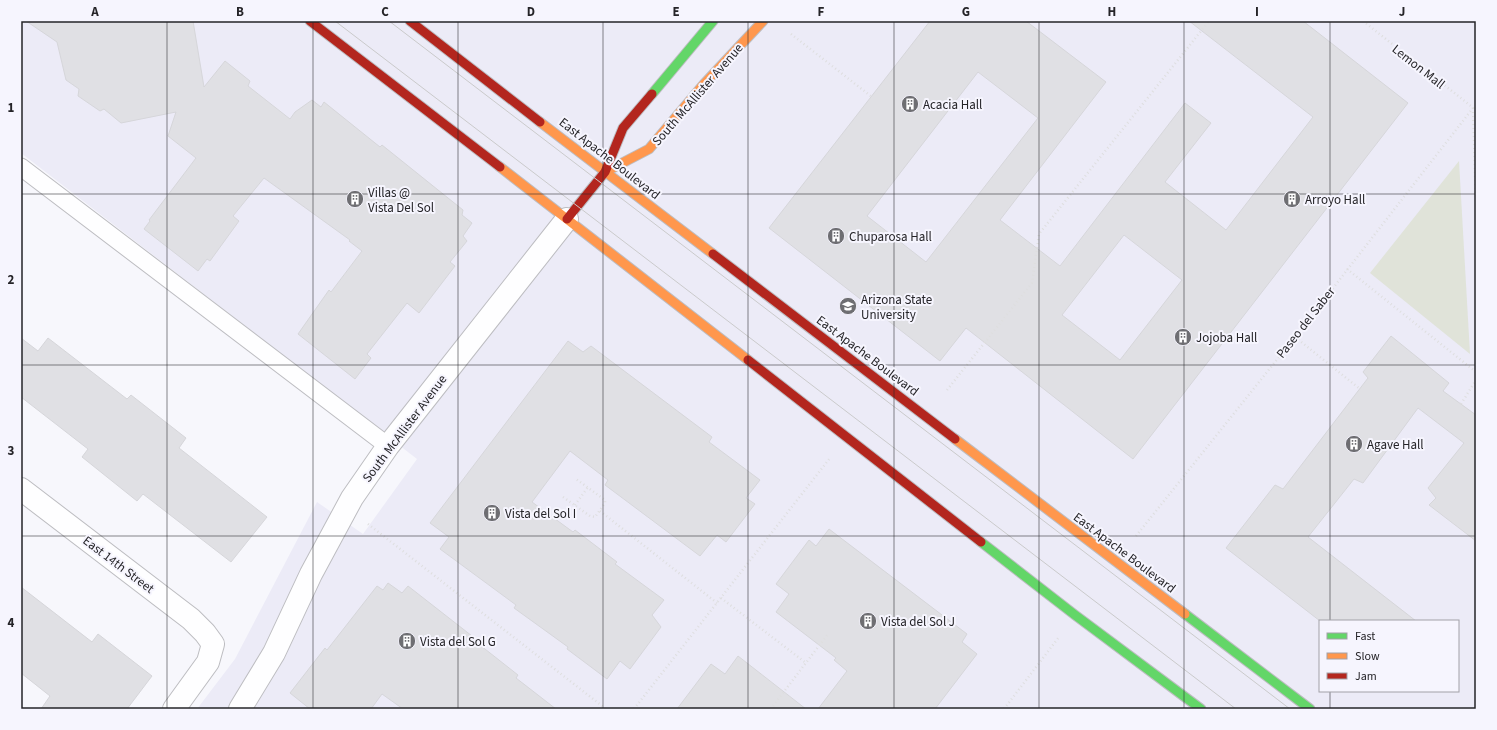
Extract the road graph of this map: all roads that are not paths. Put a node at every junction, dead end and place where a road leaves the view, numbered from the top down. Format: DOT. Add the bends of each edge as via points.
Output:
graph roads {
  1 [pos="310,21"];
  2 [pos="410,21"];
  3 [pos="713,21"];
  4 [pos="763,21"];
  5 [pos="21,168"];
  6 [pos="605,172"];
  7 [pos="567,219"];
  8 [pos="388,446"];
  9 [pos="21,489"];
  10 [pos="174,709"];
  11 [pos="240,709"];
  12 [pos="1201,709"];
  13 [pos="1310,709"];
  1 -- 7 [label="main road"];
  2 -- 6 [label="main road, East Apache Boulevard"];
  3 -- 6 [label="main road, South McAllister Avenue" via="623,128"];
  4 -- 6 [label="main road, South McAllister Avenue" via="648,149"];
  5 -- 8 [label="lane"];
  6 -- 7 [label="main road, South McAllister Avenue"];
  6 -- 13 [label="main road, East Apache Boulevard"];
  7 -- 8 [label="street, South McAllister Avenue"];
  7 -- 12 [label="main road" via="1075,615"];
  8 -- 11 [label="street, South McAllister Avenue" via="332,532 274,653"];
  9 -- 10 [label="street, East 14th Street" via="191,619 213,644 208,662"];
}
